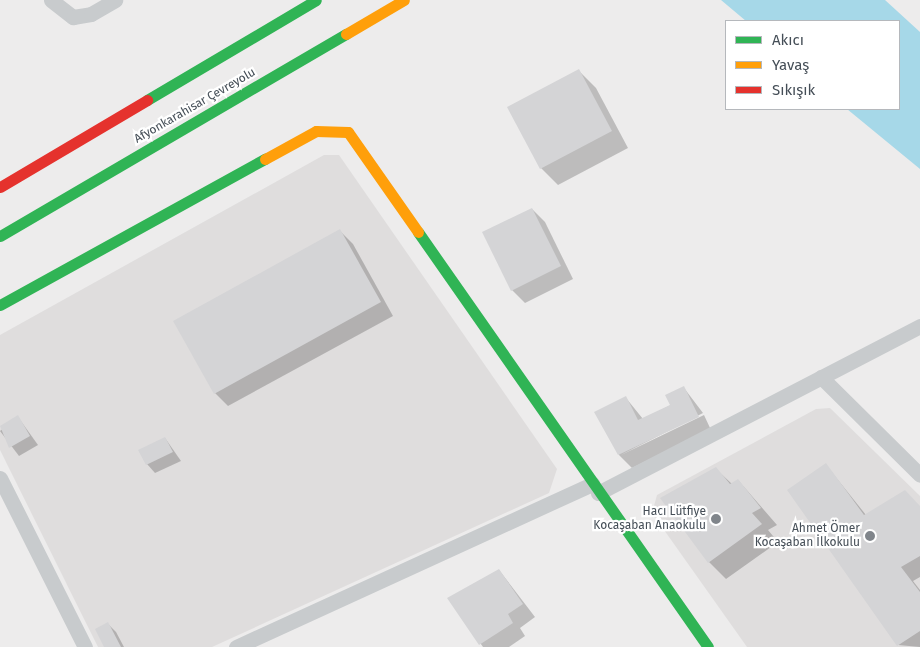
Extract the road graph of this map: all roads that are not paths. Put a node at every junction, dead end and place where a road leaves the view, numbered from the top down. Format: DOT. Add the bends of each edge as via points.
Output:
graph roads {
  1 [pos="51,0"];
  2 [pos="115,0"];
  3 [pos="316,0"];
  4 [pos="404,0"];
  5 [pos="0,187"];
  6 [pos="0,236"];
  7 [pos="0,305"];
  8 [pos="920,326"];
  9 [pos="821,377"];
  10 [pos="920,476"];
  11 [pos="0,478"];
  12 [pos="595,488"];
  13 [pos="85,647"];
  14 [pos="236,647"];
  15 [pos="708,647"];
  1 -- 2 [label="street" via="73,17 91,14"];
  3 -- 5 [label="main road"];
  4 -- 6 [label="main road, Afyonkarahisar Çevreyolu"];
  7 -- 12 [label="main road" via="316,131 348,132"];
  8 -- 9 [label="street"];
  9 -- 10 [label="street"];
  9 -- 12 [label="street"];
  11 -- 13 [label="street"];
  12 -- 14 [label="street"];
  12 -- 15 [label="main road"];
}
